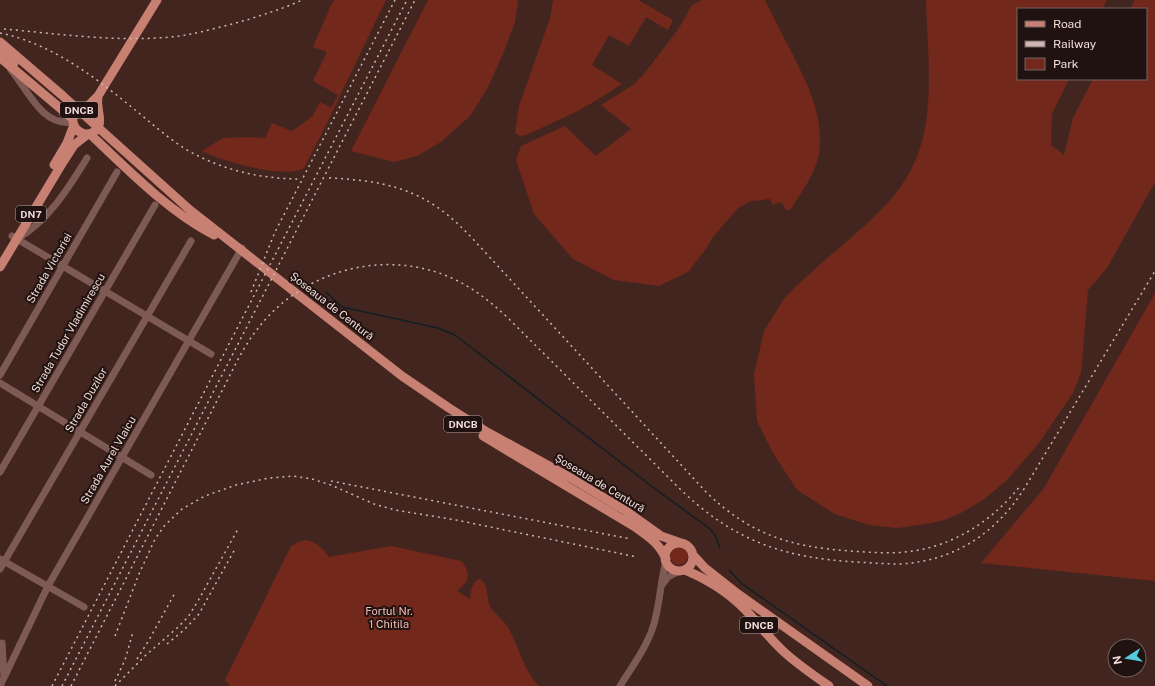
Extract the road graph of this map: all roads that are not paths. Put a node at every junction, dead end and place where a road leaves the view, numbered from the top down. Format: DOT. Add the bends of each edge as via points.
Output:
graph roads {
  1 [pos="157,0"];
  2 [pos="0,35"];
  3 [pos="0,42"];
  4 [pos="0,51"];
  5 [pos="0,58"];
  6 [pos="0,63"];
  7 [pos="98,96"];
  8 [pos="85,107"];
  9 [pos="99,118"];
  10 [pos="73,122"];
  11 [pos="89,134"];
  12 [pos="86,158"];
  13 [pos="117,172"];
  14 [pos="155,181"];
  15 [pos="155,205"];
  16 [pos="217,235"];
  17 [pos="14,238"];
  18 [pos="191,241"];
  19 [pos="237,248"];
  20 [pos="0,256"];
  21 [pos="63,266"];
  22 [pos="0,267"];
  23 [pos="105,291"];
  24 [pos="148,316"];
  25 [pos="189,341"];
  26 [pos="365,352"];
  27 [pos="211,354"];
  28 [pos="0,375"];
  29 [pos="0,383"];
  30 [pos="39,406"];
  31 [pos="81,431"];
  32 [pos="122,457"];
  33 [pos="0,472"];
  34 [pos="152,475"];
  35 [pos="681,543"];
  36 [pos="693,555"];
  37 [pos="2,560"];
  38 [pos="666,560"];
  39 [pos="0,569"];
  40 [pos="682,570"];
  41 [pos="662,585"];
  42 [pos="48,586"];
  43 [pos="84,607"];
  44 [pos="2,643"];
  45 [pos="4,678"];
  46 [pos="0,686"];
  47 [pos="620,686"];
  48 [pos="829,686"];
  49 [pos="868,686"];
  1 -- 7 [label="main road, DN7"];
  2 -- 8 [label="main road"];
  3 -- 14 [label="main road, Șoseaua de Centură / DNCB"];
  4 -- 14 [label="main road, Șoseaua de Centură / DNCB"];
  5 -- 10 [label="main road"];
  6 -- 10 [label="street" via="11,70 48,116 59,122"];
  7 -- 8 [label="main road, DN7"];
  7 -- 9 [label="main road"];
  8 -- 9 [label="main road" via="92,108"];
  8 -- 10 [label="main road, DN7" via="77,110"];
  9 -- 11 [label="main road, DN7" via="98,128"];
  9 -- 16 [label="main road" via="200,209"];
  10 -- 11 [label="main road" via="81,133"];
  10 -- 17 [label="main road, DN7" via="67,144"];
  11 -- 16 [label="main road" via="185,219"];
  11 -- 17 [label="main road, DN7" via="74,145"];
  12 -- 17 [label="street" via="64,194 50,211 27,233"];
  13 -- 21 [label="street, Strada Victoriei"];
  14 -- 16 [label="main road, Șoseaua de Centură / DNCB"];
  15 -- 23 [label="street, Strada Tudor Vladimirescu"];
  16 -- 19 [label="main road, Șoseaua de Centură / DNCB"];
  17 -- 20 [label="main road, DN7"];
  17 -- 21 [label="street"];
  17 -- 22 [label="main road, DN7"];
  18 -- 24 [label="street, Strada Duzilor"];
  19 -- 25 [label="street, Strada Aurel Vlaicu"];
  19 -- 26 [label="main road, Șoseaua de Centură / DNCB"];
  21 -- 23 [label="street"];
  21 -- 28 [label="street, Strada Victoriei"];
  23 -- 24 [label="street"];
  23 -- 30 [label="street, Strada Tudor Vladimirescu"];
  24 -- 25 [label="street"];
  24 -- 31 [label="street, Strada Duzilor"];
  25 -- 27 [label="street"];
  25 -- 32 [label="street, Strada Aurel Vlaicu"];
  26 -- 35 [label="main road, Șoseaua de Centură / DNCB" via="487,432 571,478 626,511 661,536"];
  26 -- 38 [label="main road, Șoseaua de Centură / DNCB" via="439,409 635,526 659,546"];
  29 -- 30 [label="street"];
  30 -- 31 [label="street"];
  30 -- 33 [label="street, Strada Tudor Vladimirescu"];
  31 -- 32 [label="street"];
  31 -- 37 [label="street, Strada Duzilor"];
  32 -- 34 [label="street"];
  32 -- 42 [label="street, Strada Aurel Vlaicu"];
  35 -- 36 [label="main road, Șoseaua de Centură / DNCB" via="691,549"];
  35 -- 38 [label="main road" via="669,547 665,555"];
  36 -- 40 [label="main road" via="690,565"];
  36 -- 49 [label="main road, Șoseaua de Centură / DNCB" via="704,568 738,594"];
  37 -- 39 [label="street, Strada Duzilor"];
  37 -- 42 [label="street"];
  38 -- 40 [label="main road, Șoseaua de Centură / DNCB" via="669,567"];
  38 -- 41 [label="street"];
  40 -- 41 [label="street" via="668,577"];
  40 -- 48 [label="main road, Șoseaua de Centură / DNCB" via="702,578 735,601 783,652"];
  41 -- 47 [label="street" via="653,628"];
  42 -- 43 [label="street"];
  42 -- 45 [label="street, Strada Aurel Vlaicu"];
  44 -- 45 [label="street"];
  45 -- 46 [label="street, Strada Aurel Vlaicu"];
}
